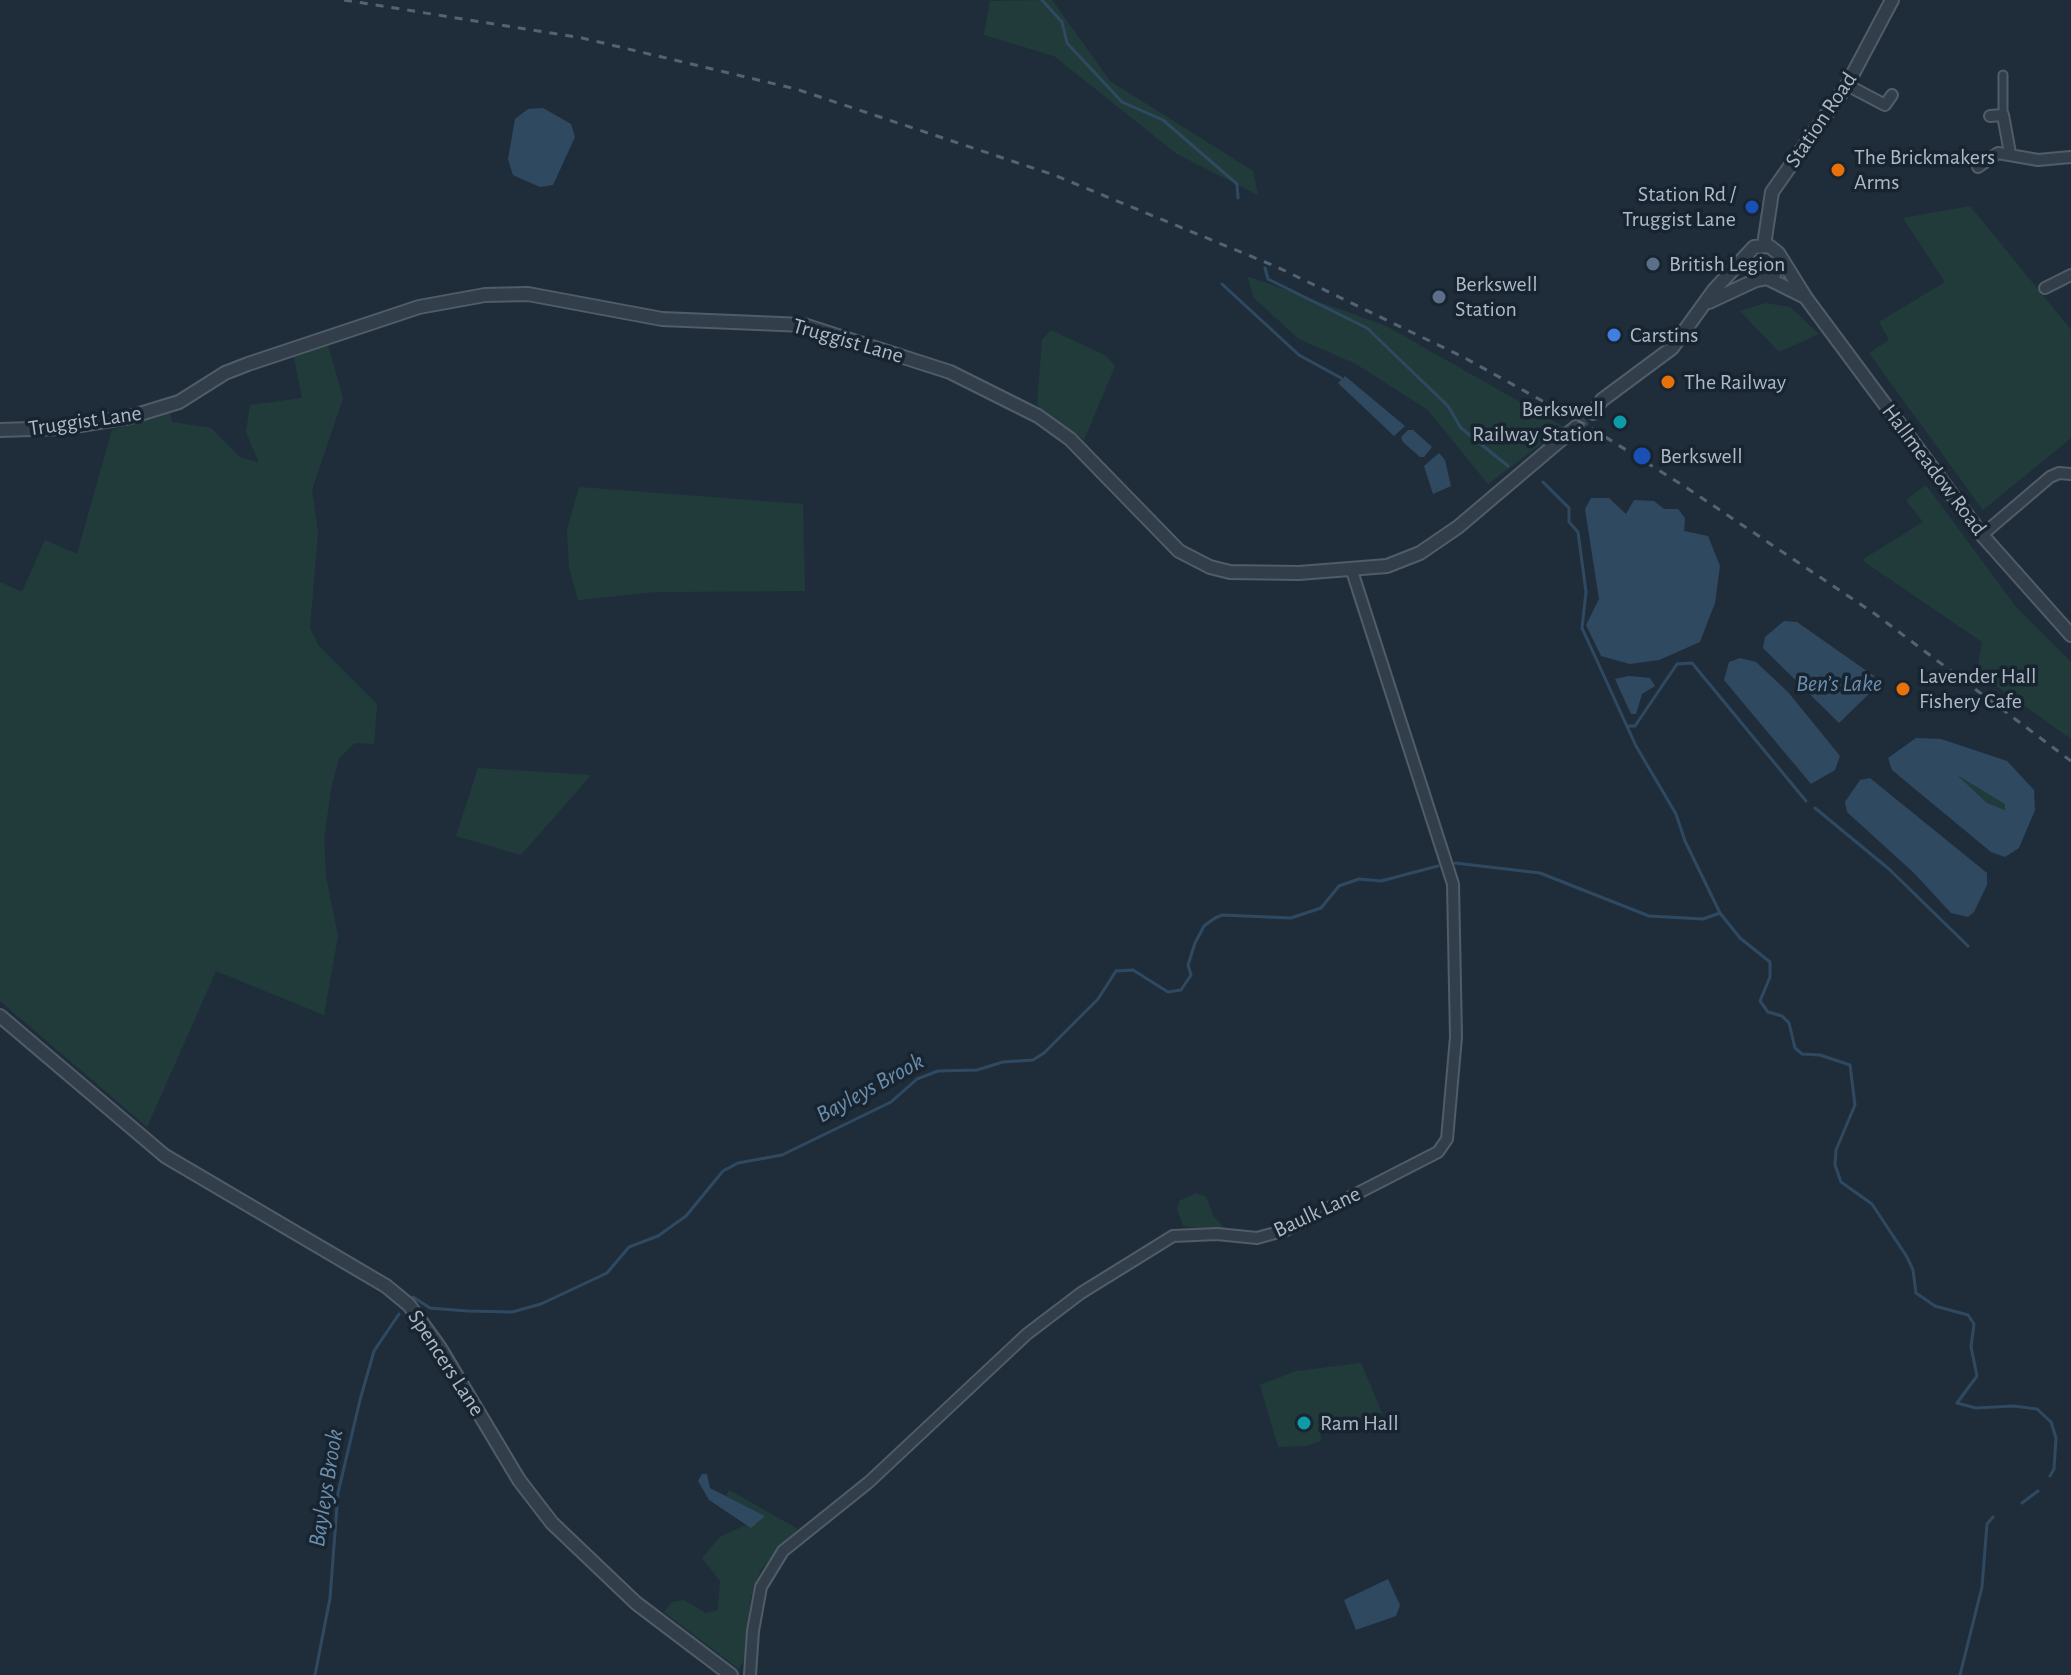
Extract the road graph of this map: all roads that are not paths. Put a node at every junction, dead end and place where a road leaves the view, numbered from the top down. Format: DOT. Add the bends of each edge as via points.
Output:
graph roads {
  1 [pos="1892,0"];
  2 [pos="2003,75"];
  3 [pos="1847,85"];
  4 [pos="1892,95"];
  5 [pos="2003,115"];
  6 [pos="1990,116"];
  7 [pos="2010,153"];
  8 [pos="2071,157"];
  9 [pos="1978,167"];
  10 [pos="1764,245"];
  11 [pos="1745,259"];
  12 [pos="1780,259"];
  13 [pos="2071,275"];
  14 [pos="1763,279"];
  15 [pos="2045,288"];
  16 [pos="1806,298"];
  17 [pos="1706,304"];
  18 [pos="1593,413"];
  19 [pos="1576,427"];
  20 [pos="0,430"];
  21 [pos="2071,474"];
  22 [pos="1982,535"];
  23 [pos="1352,571"];
  24 [pos="2071,635"];
  25 [pos="0,1016"];
  26 [pos="731,1675"];
  27 [pos="750,1675"];
  1 -- 3 [label="street, Station Road"];
  2 -- 5 [label="street"];
  3 -- 4 [label="street" via="1884,108"];
  3 -- 10 [label="street, Station Road" via="1772,192"];
  5 -- 6 [label="street"];
  5 -- 7 [label="street"];
  7 -- 8 [label="street" via="2038,160"];
  7 -- 9 [label="street" via="1998,153"];
  10 -- 11 [label="street" via="1754,247"];
  10 -- 12 [label="street"];
  11 -- 14 [label="street" via="1746,270"];
  11 -- 17 [label="street"];
  12 -- 14 [label="street" via="1779,269"];
  12 -- 16 [label="street, Hallmeadow Road"];
  13 -- 15 [label="street"];
  14 -- 16 [label="street, Hallmeadow Road"];
  14 -- 17 [label="street"];
  16 -- 22 [label="street, Hallmeadow Road"];
  17 -- 18 [label="street" via="1672,348 1602,400"];
  19 -- 23 [label="street, Truggist Lane" via="1420,553 1387,566"];
  20 -- 23 [label="street, Truggist Lane" via="62,428 130,417 179,402 248,364 419,307 485,295 528,294 662,319 804,325 919,361 1038,416 1093,462 1165,540 1199,562 1230,572"];
  21 -- 22 [label="street" via="2050,477"];
  22 -- 24 [label="street, Hallmeadow Road"];
  23 -- 27 [label="street, Baulk Lane" via="1453,884 1456,1037 1447,1139 1438,1152 1286,1230 1257,1238 1173,1236 1048,1318 910,1446 783,1551 761,1587"];
  25 -- 26 [label="street, Spencers Lane" via="165,1156 347,1262 409,1305 519,1480 552,1523 636,1603"];
}
